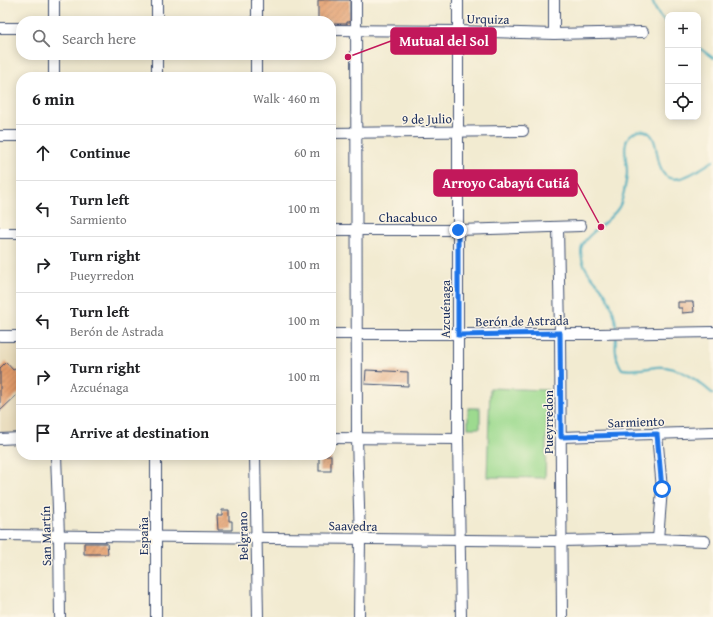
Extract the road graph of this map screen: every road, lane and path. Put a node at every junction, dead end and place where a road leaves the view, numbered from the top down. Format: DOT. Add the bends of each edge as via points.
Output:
graph roads {
  1 [pos="54,0"];
  2 [pos="157,0"];
  3 [pos="257,0"];
  4 [pos="356,0"];
  5 [pos="458,0"];
  6 [pos="554,0"];
  7 [pos="54,16"];
  8 [pos="157,16"];
  9 [pos="256,16"];
  10 [pos="0,28"];
  11 [pos="16,28"];
  12 [pos="336,30"];
  13 [pos="356,30"];
  14 [pos="457,31"];
  15 [pos="644,32"];
  16 [pos="554,34"];
  17 [pos="54,60"];
  18 [pos="157,60"];
  19 [pos="256,60"];
  20 [pos="54,72"];
  21 [pos="157,72"];
  22 [pos="256,72"];
  23 [pos="457,131"];
  24 [pos="523,131"];
  25 [pos="336,133"];
  26 [pos="356,133"];
  27 [pos="0,136"];
  28 [pos="16,136"];
  29 [pos="581,226"];
  30 [pos="558,227"];
  31 [pos="336,230"];
  32 [pos="357,230"];
  33 [pos="458,230"];
  34 [pos="0,233"];
  35 [pos="16,233"];
  36 [pos="713,332"];
  37 [pos="560,333"];
  38 [pos="336,334"];
  39 [pos="357,334"];
  40 [pos="458,335"];
  41 [pos="0,336"];
  42 [pos="16,336"];
  43 [pos="713,432"];
  44 [pos="657,434"];
  45 [pos="561,437"];
  46 [pos="0,438"];
  47 [pos="16,438"];
  48 [pos="336,438"];
  49 [pos="357,438"];
  50 [pos="458,439"];
  51 [pos="56,460"];
  52 [pos="156,460"];
  53 [pos="255,460"];
  54 [pos="0,535"];
  55 [pos="59,536"];
  56 [pos="156,536"];
  57 [pos="256,538"];
  58 [pos="658,539"];
  59 [pos="360,540"];
  60 [pos="460,540"];
  61 [pos="561,541"];
  62 [pos="705,541"];
  63 [pos="60,617"];
  64 [pos="156,617"];
  65 [pos="258,617"];
  66 [pos="359,617"];
  67 [pos="461,617"];
  68 [pos="562,617"];
  1 -- 7 [label="street"];
  2 -- 8 [label="street"];
  3 -- 9 [label="street"];
  4 -- 13 [label="street"];
  5 -- 14 [label="street, Azcuénaga"];
  6 -- 16 [label="street"];
  10 -- 11 [label="street"];
  12 -- 13 [label="street, Urquiza"];
  13 -- 14 [label="street, Urquiza"];
  13 -- 26 [label="street"];
  14 -- 16 [label="street, Urquiza"];
  14 -- 23 [label="street, Azcuénaga"];
  15 -- 16 [label="street, Urquiza"];
  17 -- 20 [label="street"];
  18 -- 21 [label="street"];
  19 -- 22 [label="street"];
  23 -- 24 [label="street, 9 de Julio"];
  23 -- 26 [label="street, 9 de Julio"];
  23 -- 33 [label="street, Azcuénaga"];
  25 -- 26 [label="street, 9 de Julio"];
  26 -- 32 [label="street"];
  27 -- 28 [label="street"];
  29 -- 30 [label="street, Chacabuco"];
  30 -- 33 [label="street, Chacabuco"];
  30 -- 37 [label="street, Pueyrredon"];
  31 -- 32 [label="street, Chacabuco"];
  32 -- 33 [label="street, Chacabuco"];
  32 -- 39 [label="street"];
  33 -- 40 [label="street, Azcuénaga"];
  34 -- 35 [label="street"];
  36 -- 37 [label="street, Berón de Astrada"];
  37 -- 40 [label="street, Berón de Astrada"];
  37 -- 45 [label="street, Pueyrredon"];
  38 -- 39 [label="street, Berón de Astrada"];
  39 -- 40 [label="street, Berón de Astrada"];
  39 -- 49 [label="street"];
  40 -- 50 [label="street, Azcuénaga"];
  41 -- 42 [label="street"];
  43 -- 44 [label="street, Sarmiento"];
  44 -- 45 [label="street, Sarmiento"];
  44 -- 58 [label="street" via="662,489"];
  45 -- 61 [label="street, Pueyrredon"];
  46 -- 47 [label="street"];
  48 -- 49 [label="street"];
  49 -- 50 [label="street"];
  49 -- 59 [label="street"];
  50 -- 60 [label="street, Azcuénaga"];
  51 -- 55 [label="street, San Martín"];
  52 -- 56 [label="street, España"];
  53 -- 57 [label="street, Belgrano"];
  54 -- 55 [label="street, Saavedra"];
  55 -- 56 [label="street, Saavedra"];
  55 -- 63 [label="street, San Martín"];
  56 -- 57 [label="street, Saavedra"];
  56 -- 64 [label="street, España"];
  57 -- 59 [label="street, Saavedra"];
  57 -- 65 [label="street, Belgrano"];
  58 -- 61 [label="street, Saavedra"];
  58 -- 62 [label="street, Saavedra"];
  59 -- 60 [label="street, Saavedra"];
  59 -- 66 [label="street"];
  60 -- 61 [label="street, Saavedra"];
  60 -- 67 [label="street, Azcuénaga"];
  61 -- 68 [label="street, Pueyrredon"];
}
